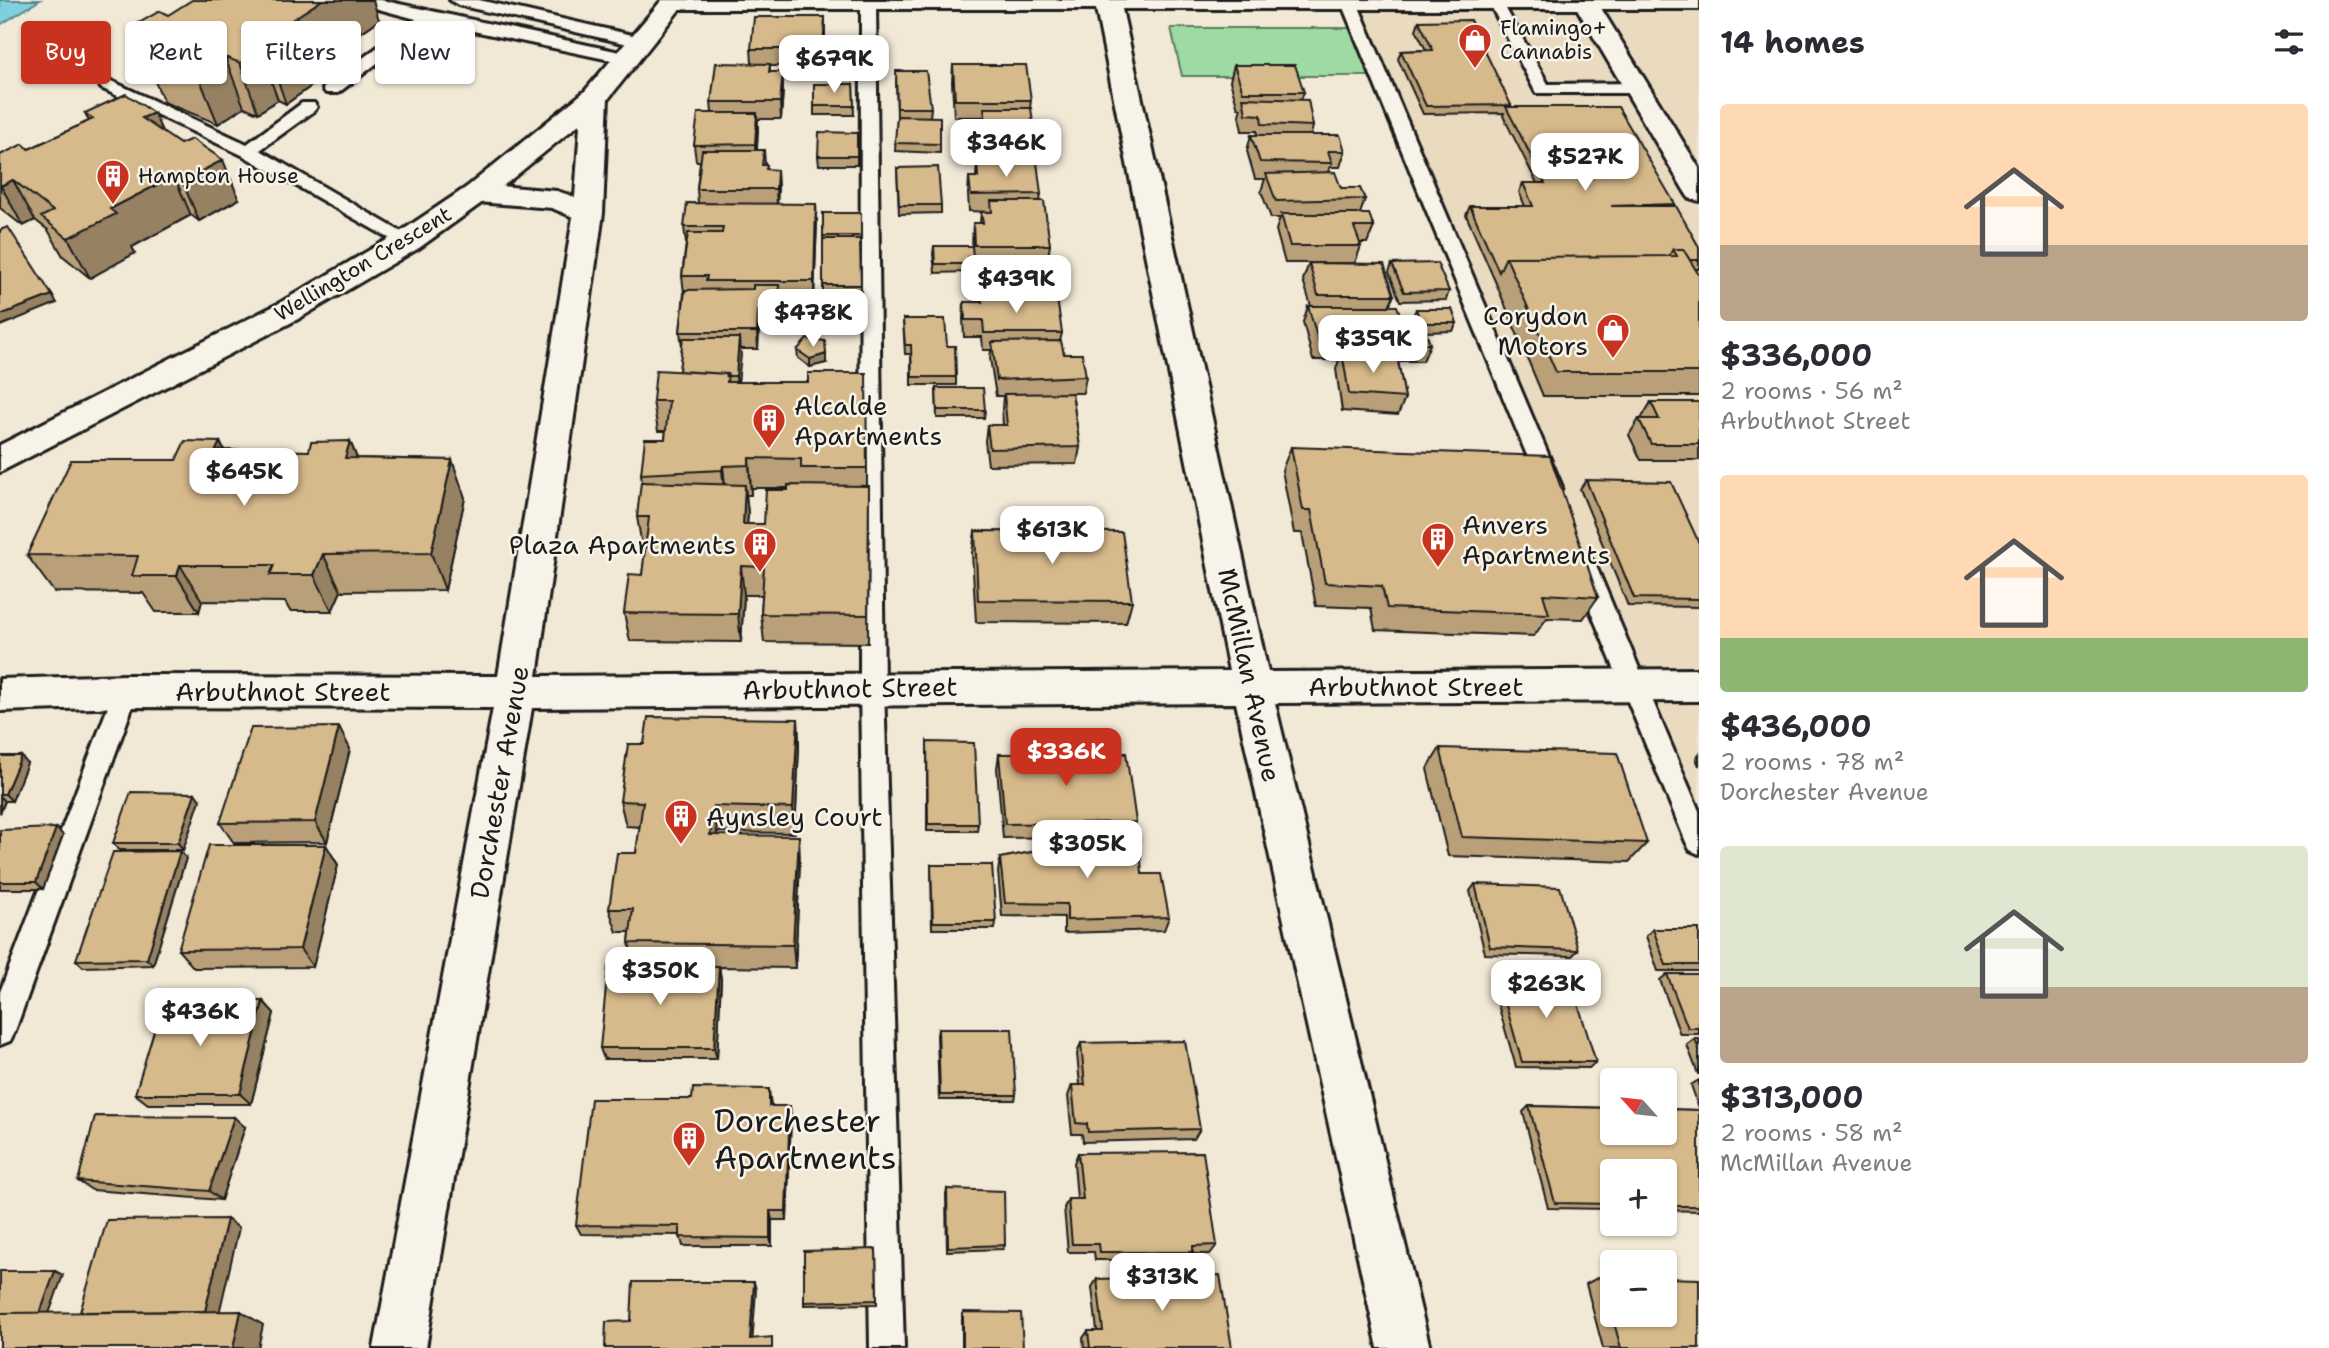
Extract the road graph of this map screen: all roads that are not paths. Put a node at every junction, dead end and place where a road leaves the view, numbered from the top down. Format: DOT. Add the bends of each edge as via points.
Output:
graph roads {
  1 [pos="362,0"];
  2 [pos="458,0"];
  3 [pos="674,1"];
  4 [pos="960,1"];
  5 [pos="868,2"];
  6 [pos="1107,2"];
  7 [pos="1349,2"];
  8 [pos="1585,2"];
  9 [pos="1699,2"];
  10 [pos="1498,4"];
  11 [pos="428,17"];
  12 [pos="635,51"];
  13 [pos="107,84"];
  14 [pos="1638,88"];
  15 [pos="332,89"];
  16 [pos="595,97"];
  17 [pos="308,107"];
  18 [pos="248,151"];
  19 [pos="1699,192"];
  20 [pos="477,193"];
  21 [pos="588,214"];
  22 [pos="408,241"];
  23 [pos="0,460"];
  24 [pos="1558,503"];
  25 [pos="1579,552"];
  26 [pos="1634,685"];
  27 [pos="1699,685"];
  28 [pos="872,687"];
  29 [pos="1253,688"];
  30 [pos="126,691"];
  31 [pos="515,692"];
  32 [pos="0,695"];
  33 [pos="1699,842"];
  34 [pos="0,1031"];
  35 [pos="400,1348"];
  36 [pos="887,1348"];
  37 [pos="1404,1348"];
  1 -- 11 [label="lane"];
  2 -- 12 [label="lane"];
  3 -- 5 [label="street"];
  3 -- 12 [label="street, Wellington Crescent"];
  4 -- 5 [label="street"];
  4 -- 6 [label="street"];
  5 -- 28 [label="lane"];
  6 -- 7 [label="street"];
  6 -- 29 [label="street, McMillan Avenue"];
  7 -- 10 [label="street"];
  7 -- 24 [label="lane"];
  8 -- 9 [label="street"];
  8 -- 10 [label="street"];
  8 -- 14 [label="street"];
  10 -- 14 [label="lane" via="1542,89"];
  11 -- 12 [label="lane"];
  11 -- 15 [label="lane"];
  12 -- 16 [label="street, Wellington Crescent"];
  13 -- 18 [label="lane"];
  14 -- 19 [label="street"];
  16 -- 20 [label="street, Wellington Crescent"];
  16 -- 21 [label="street, Dorchester Avenue"];
  17 -- 18 [label="lane"];
  18 -- 22 [label="lane"];
  20 -- 21 [label="street" via="557,200"];
  20 -- 22 [label="street, Wellington Crescent"];
  21 -- 31 [label="street, Dorchester Avenue"];
  22 -- 23 [label="street, Wellington Crescent" via="275,319"];
  25 -- 26 [label="lane"];
  26 -- 27 [label="street, Arbuthnot Street"];
  26 -- 29 [label="street, Arbuthnot Street"];
  26 -- 33 [label="lane"];
  28 -- 29 [label="street, Arbuthnot Street"];
  28 -- 31 [label="street, Arbuthnot Street"];
  28 -- 36 [label="lane"];
  29 -- 37 [label="street, McMillan Avenue"];
  30 -- 31 [label="street, Arbuthnot Street"];
  30 -- 32 [label="street, Arbuthnot Street"];
  30 -- 34 [label="lane"];
  31 -- 35 [label="street, Dorchester Avenue"];
}
